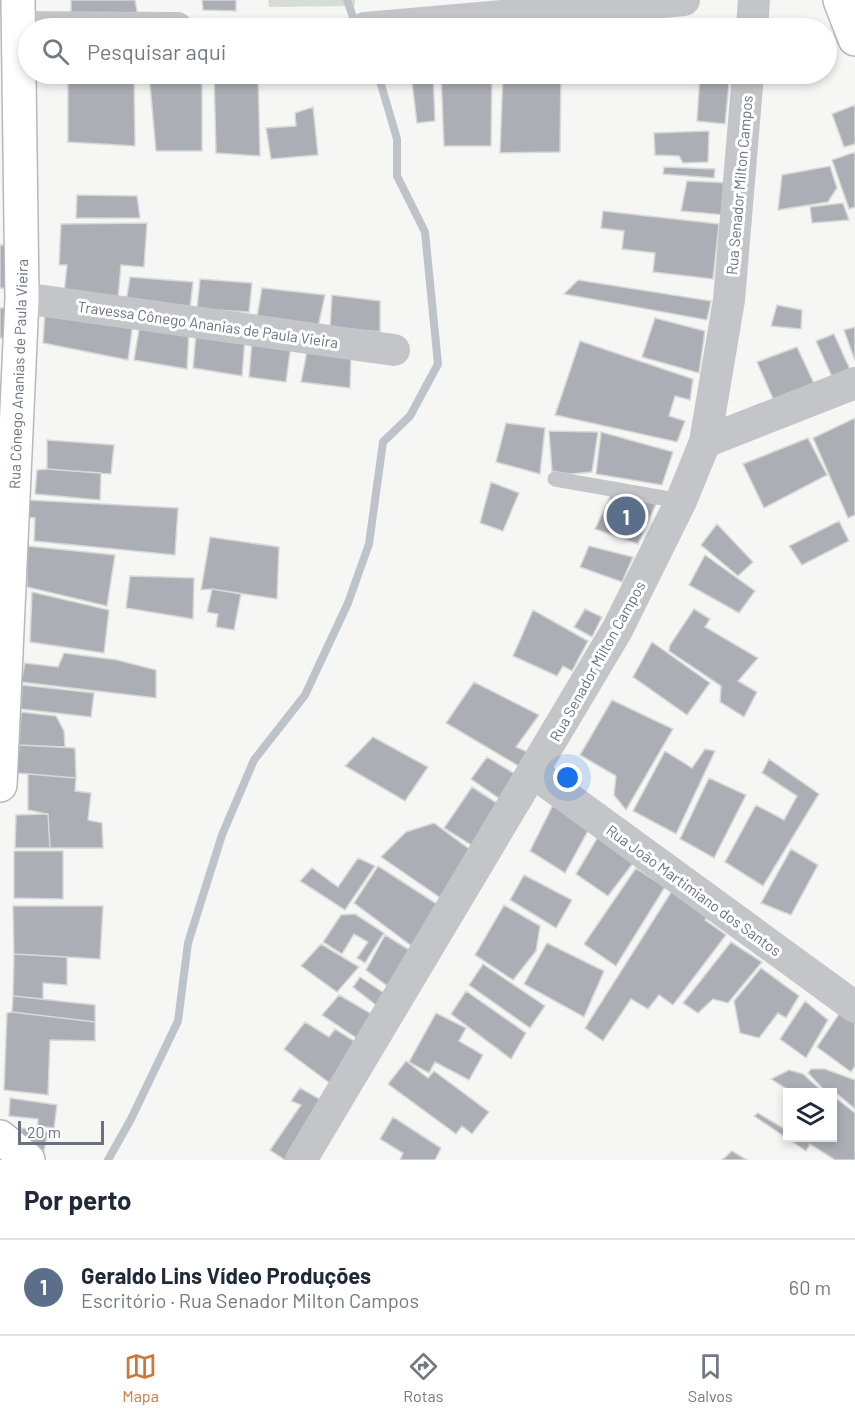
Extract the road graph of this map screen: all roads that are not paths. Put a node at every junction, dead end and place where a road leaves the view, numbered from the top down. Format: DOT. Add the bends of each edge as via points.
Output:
graph roads {
  1 [pos="684,0"];
  2 [pos="754,0"];
  3 [pos="840,0"];
  4 [pos="18,14"];
  5 [pos="63,18"];
  6 [pos="491,18"];
  7 [pos="753,18"];
  8 [pos="855,37"];
  9 [pos="19,84"];
  10 [pos="747,84"];
  11 [pos="22,298"];
  12 [pos="394,350"];
  13 [pos="855,382"];
  14 [pos="705,442"];
  15 [pos="555,479"];
  16 [pos="681,501"];
  17 [pos="534,772"];
  18 [pos="0,784"];
  19 [pos="855,1007"];
  20 [pos="301,1160"];
  1 -- 6 [label="street"];
  2 -- 7 [label="street"];
  3 -- 8 [label="street"];
  4 -- 5 [label="street"];
  9 -- 11 [label="street, Rua Cônego Ananias de Paula Vieira"];
  10 -- 14 [label="street, Rua Senador Milton Campos" via="729,300"];
  11 -- 12 [label="street, Travessa Cônego Ananias de Paula Vieira"];
  11 -- 18 [label="street, Rua Cônego Ananias de Paula Vieira"];
  13 -- 14 [label="street"];
  14 -- 16 [label="street, Rua Senador Milton Campos"];
  15 -- 16 [label="lane"];
  16 -- 17 [label="street, Rua Senador Milton Campos" via="617,630"];
  17 -- 19 [label="street, Rua João Martimiano dos Santos"];
  17 -- 20 [label="street, Rua Senador Milton Campos"];
}
